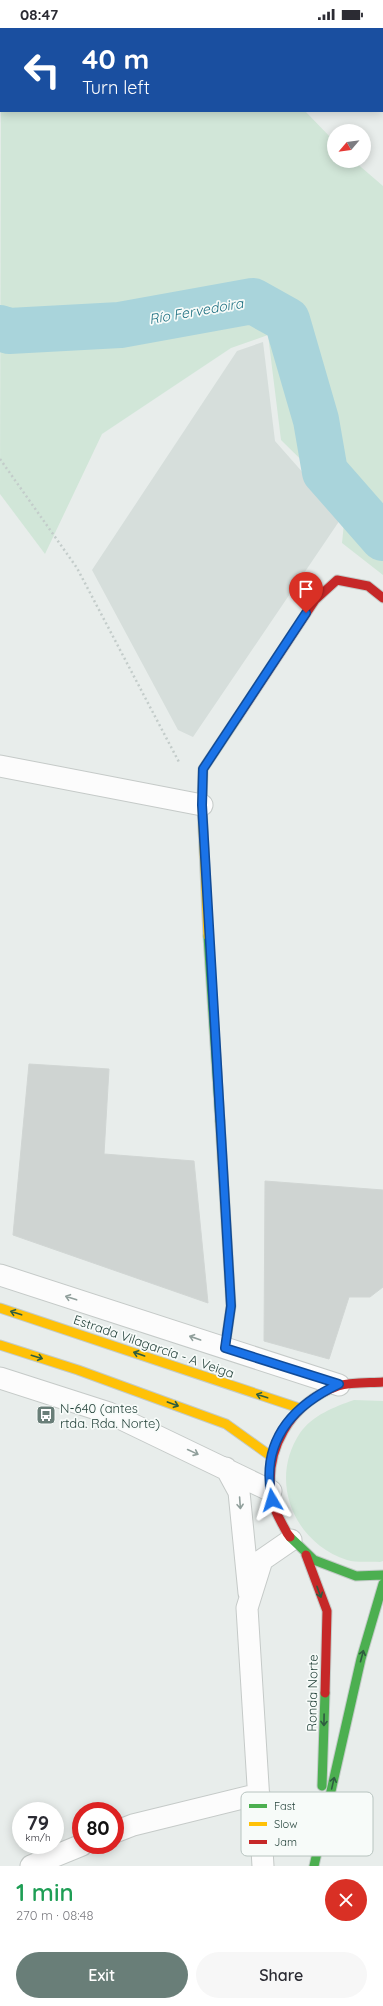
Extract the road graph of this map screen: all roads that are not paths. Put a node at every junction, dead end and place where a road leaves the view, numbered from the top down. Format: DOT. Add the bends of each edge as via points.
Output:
graph roads {
  1 [pos="383,598"];
  2 [pos="0,766"];
  3 [pos="202,805"];
  4 [pos="0,1275"];
  5 [pos="0,1308"];
  6 [pos="0,1345"];
  7 [pos="225,1348"];
  8 [pos="0,1378"];
  9 [pos="383,1382"];
  10 [pos="339,1384"];
  11 [pos="299,1408"];
  12 [pos="272,1456"];
  13 [pos="226,1468"];
  14 [pos="271,1491"];
  15 [pos="292,1540"];
  16 [pos="306,1555"];
  17 [pos="383,1575"];
  18 [pos="383,1584"];
  19 [pos="250,1600"];
  20 [pos="259,1792"];
  21 [pos="322,1792"];
  22 [pos="331,1792"];
  23 [pos="241,1798"];
  24 [pos="124,1828"];
  25 [pos="72,1849"];
  26 [pos="262,1856"];
  27 [pos="316,1856"];
  28 [pos="31,1866"];
  29 [pos="263,1866"];
  30 [pos="314,1866"];
  1 -- 3 [label="main road" via="368,586 337,580 315,600 203,769"];
  2 -- 3 [label="street"];
  3 -- 7 [label="main road" via="231,1306"];
  7 -- 4 [label="street, one-way"];
  11 -- 5 [label="main road, Estrada Vilagarcía - A Veiga, one-way"];
  6 -- 12 [label="main road, one-way" via="78,1370 226,1424"];
  7 -- 10 [label="street"];
  8 -- 13 [label="street, one-way" via="109,1413"];
  9 -- 10 [label="main road" via="363,1380"];
  10 -- 11 [label="main road" via="318,1394"];
  11 -- 12 [label="main road" via="284,1427"];
  12 -- 14 [label="main road"];
  13 -- 14 [label="street"];
  13 -- 19 [label="street, one-way" via="239,1492"];
  14 -- 15 [label="main road" via="281,1525"];
  15 -- 16 [label="main road"];
  15 -- 19 [label="street" via="262,1560"];
  16 -- 17 [label="main road" via="330,1569 357,1576"];
  16 -- 21 [label="main road, Ronda Norte, one-way" via="327,1611"];
  22 -- 18 [label="main road, Ronda Norte, one-way" via="361,1659"];
  19 -- 20 [label="street" via="247,1608"];
  23 -- 24 [label="street"];
  25 -- 28 [label="street"];
  26 -- 29 [label="street"];
  27 -- 30 [label="main road, Ronda Norte"];
}
